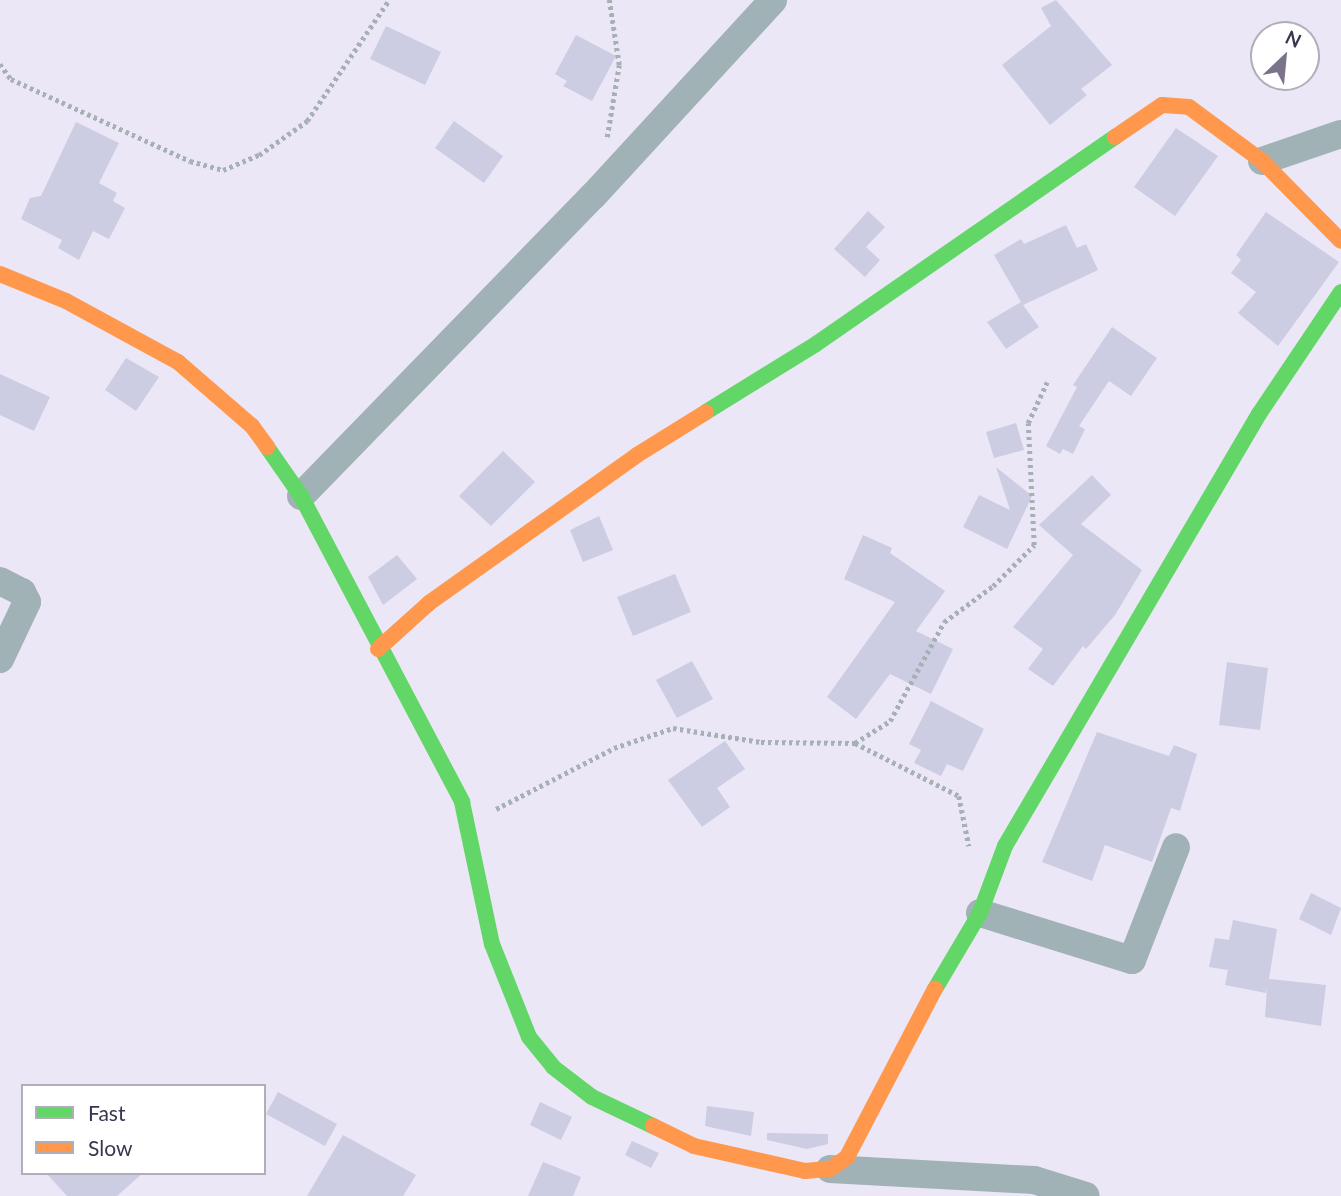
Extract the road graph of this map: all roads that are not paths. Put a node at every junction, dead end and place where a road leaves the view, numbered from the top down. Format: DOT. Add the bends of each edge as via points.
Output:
graph roads {
  1 [pos="774,0"];
  2 [pos="1341,134"];
  3 [pos="1262,160"];
  4 [pos="1341,241"];
  5 [pos="0,274"];
  6 [pos="1341,292"];
  7 [pos="301,496"];
  8 [pos="0,581"];
  9 [pos="378,649"];
  10 [pos="0,659"];
  11 [pos="1176,847"];
  12 [pos="979,913"];
  13 [pos="830,1169"];
  14 [pos="1086,1196"];
  1 -- 7 [label="street" via="593,196"];
  2 -- 3 [label="street"];
  3 -- 4 [label="street"];
  3 -- 9 [label="street" via="1189,107 1162,104 816,344 637,455 429,603"];
  5 -- 7 [label="street" via="66,301 178,362 252,426"];
  6 -- 12 [label="street" via="1259,414 1005,846"];
  7 -- 9 [label="street"];
  8 -- 10 [label="street" via="22,592 27,602"];
  9 -- 13 [label="street" via="462,802 492,944 530,1037 553,1067 592,1097 694,1146 804,1171"];
  11 -- 12 [label="street" via="1132,960"];
  12 -- 13 [label="street" via="913,1026 847,1157"];
  13 -- 14 [label="street" via="1034,1180"];
}
